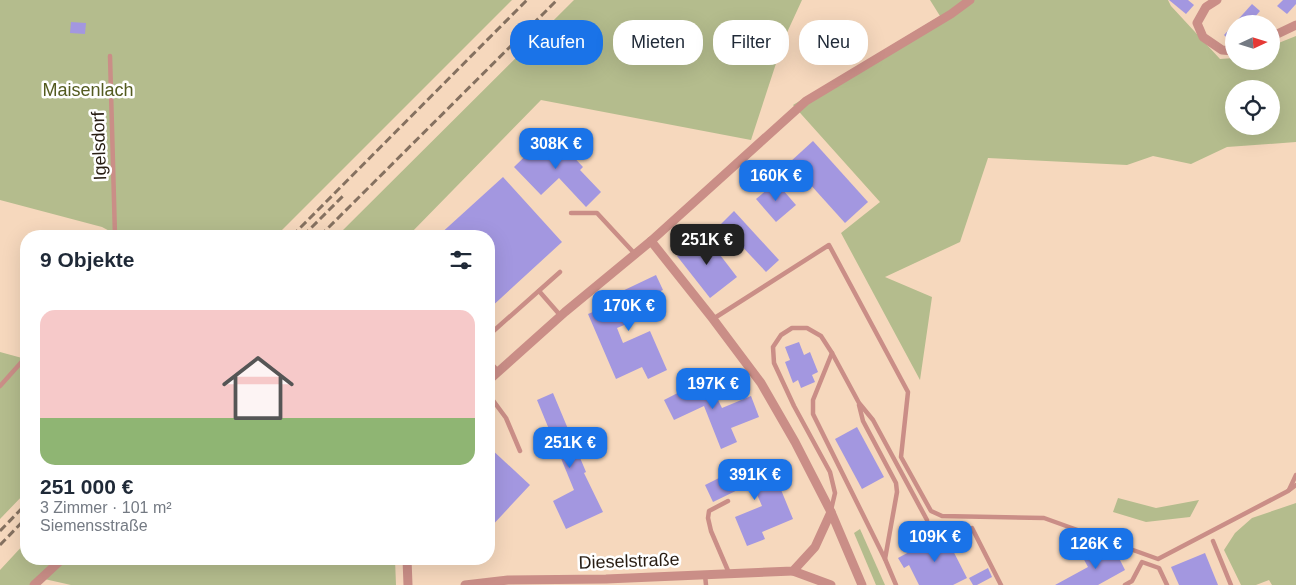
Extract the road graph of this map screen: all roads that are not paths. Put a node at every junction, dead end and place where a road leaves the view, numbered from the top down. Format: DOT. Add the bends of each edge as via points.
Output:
graph roads {
  1 [pos="970,0"];
  2 [pos="1217,0"];
  3 [pos="1296,25"];
  4 [pos="1280,33"];
  5 [pos="1225,50"];
  6 [pos="110,56"];
  7 [pos="571,213"];
  8 [pos="115,230"];
  9 [pos="651,241"];
  10 [pos="635,254"];
  11 [pos="560,272"];
  12 [pos="539,291"];
  13 [pos="560,316"];
  14 [pos="713,319"];
  15 [pos="495,330"];
  16 [pos="832,353"];
  17 [pos="20,364"];
  18 [pos="495,368"];
  19 [pos="498,371"];
  20 [pos="495,374"];
  21 [pos="0,386"];
  22 [pos="495,403"];
  23 [pos="859,404"];
  24 [pos="520,451"];
  25 [pos="1296,475"];
  26 [pos="1296,485"];
  27 [pos="1288,491"];
  28 [pos="728,501"];
  29 [pos="831,512"];
  30 [pos="927,520"];
  31 [pos="972,528"];
  32 [pos="1213,541"];
  33 [pos="885,560"];
  34 [pos="56,565"];
  35 [pos="407,565"];
  36 [pos="793,571"];
  37 [pos="705,574"];
  38 [pos="728,574"];
  39 [pos="606,582"];
  40 [pos="34,585"];
  41 [pos="408,585"];
  42 [pos="465,585"];
  43 [pos="706,585"];
  44 [pos="831,585"];
  45 [pos="862,585"];
  46 [pos="896,585"];
  47 [pos="1001,585"];
  48 [pos="1125,585"];
  49 [pos="1167,585"];
  50 [pos="1232,585"];
  1 -- 9 [label="street" via="806,101"];
  2 -- 5 [label="street" via="1206,7 1197,23 1203,37"];
  3 -- 4 [label="street"];
  6 -- 8 [label="lane, Igelsdorf"];
  7 -- 10 [label="lane" via="597,213"];
  9 -- 10 [label="street"];
  9 -- 14 [label="street"];
  10 -- 13 [label="street"];
  11 -- 12 [label="lane"];
  12 -- 13 [label="lane"];
  12 -- 15 [label="lane"];
  13 -- 19 [label="street"];
  14 -- 27 [label="lane" via="829,245 908,392 901,457 930,511 942,516 1044,518 1158,558"];
  14 -- 29 [label="street" via="761,383"];
  16 -- 23 [label="lane"];
  16 -- 29 [label="lane" via="821,336 807,328 792,328 781,335 774,346 774,363 830,472 835,493"];
  16 -- 33 [label="lane" via="813,400 813,414"];
  17 -- 21 [label="lane"];
  18 -- 19 [label="lane"];
  19 -- 20 [label="street"];
  22 -- 24 [label="lane" via="506,418"];
  23 -- 30 [label="lane" via="873,420"];
  23 -- 33 [label="lane" via="863,421 896,483"];
  25 -- 27 [label="lane"];
  26 -- 27 [label="lane"];
  28 -- 38 [label="lane" via="709,511 708,518"];
  29 -- 36 [label="street" via="815,547"];
  29 -- 45 [label="street"];
  31 -- 47 [label="lane"];
  32 -- 50 [label="lane"];
  33 -- 46 [label="lane"];
  34 -- 40 [label="street"];
  35 -- 41 [label="street"];
  36 -- 38 [label="street, Dieselstraße"];
  36 -- 44 [label="street, Dieselstraße"];
  37 -- 38 [label="street, Dieselstraße"];
  37 -- 39 [label="street, Dieselstraße"];
  37 -- 43 [label="lane"];
  39 -- 42 [label="street, Dieselstraße" via="508,580"];
  48 -- 49 [label="lane" via="1132,581 1142,562 1159,568"];
}
